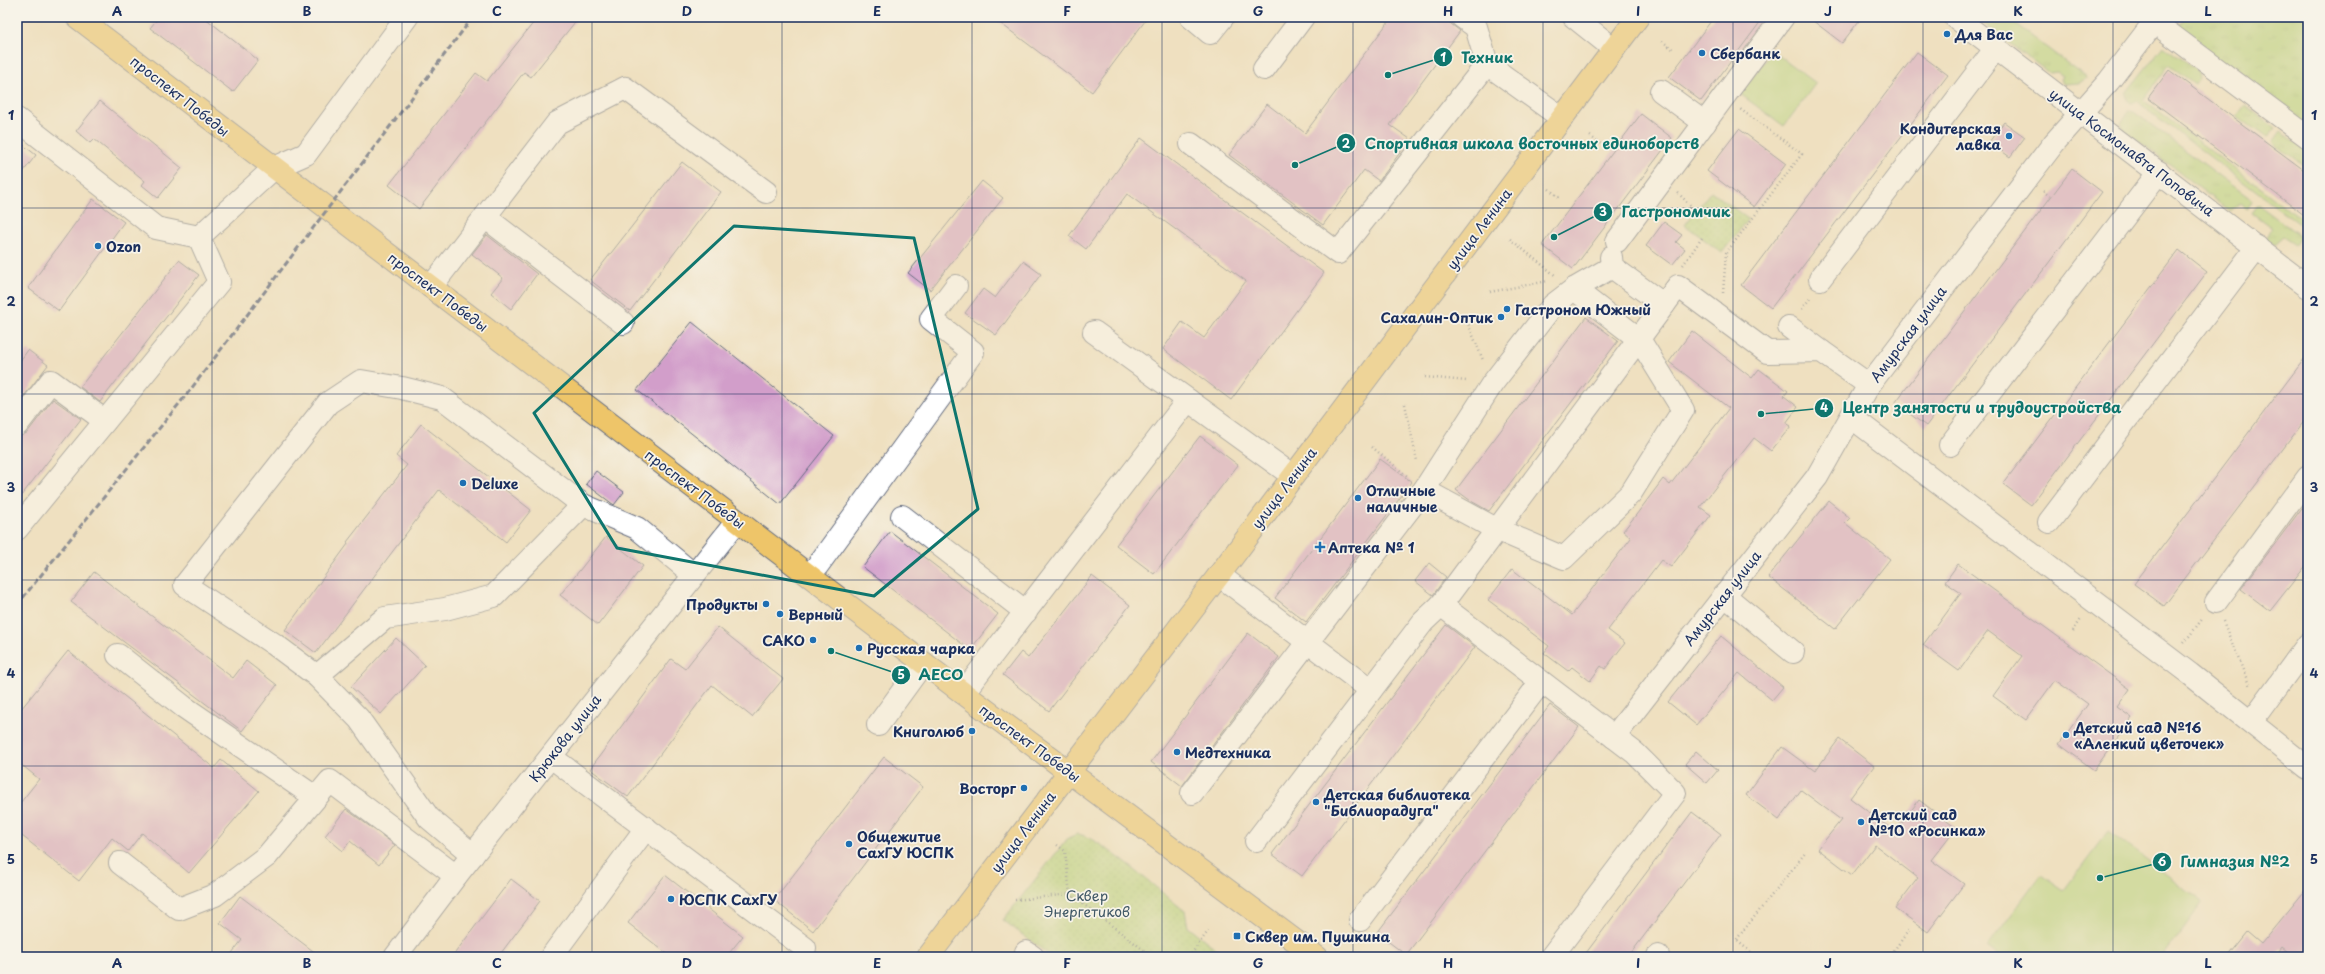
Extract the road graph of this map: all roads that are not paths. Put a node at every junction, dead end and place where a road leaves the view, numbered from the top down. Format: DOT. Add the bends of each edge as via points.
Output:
graph roads {
  1 [pos="77,17"];
  2 [pos="407,17"];
  3 [pos="1191,17"];
  4 [pos="1223,17"];
  5 [pos="1303,17"];
  6 [pos="1462,17"];
  7 [pos="1574,17"];
  8 [pos="1638,17"];
  9 [pos="1783,17"];
  10 [pos="1955,17"];
  11 [pos="2156,19"];
  12 [pos="1996,48"];
  13 [pos="1614,49"];
  14 [pos="1487,64"];
  15 [pos="1264,69"];
  16 [pos="1661,91"];
  17 [pos="2080,113"];
  18 [pos="17,118"];
  19 [pos="1562,118"];
  20 [pos="1704,123"];
  21 [pos="2308,138"];
  22 [pos="1191,144"];
  23 [pos="274,168"];
  24 [pos="2159,172"];
  25 [pos="766,192"];
  26 [pos="485,217"];
  27 [pos="199,238"];
  28 [pos="2257,247"];
  29 [pos="1613,255"];
  30 [pos="1820,279"];
  31 [pos="956,286"];
  32 [pos="431,287"];
  33 [pos="2308,287"];
  34 [pos="1574,289"];
  35 [pos="1664,305"];
  36 [pos="622,323"];
  37 [pos="1789,327"];
  38 [pos="1094,332"];
  39 [pos="1639,339"];
  40 [pos="1821,351"];
  41 [pos="1869,385"];
  42 [pos="1188,400"];
  43 [pos="1850,417"];
  44 [pos="105,421"];
  45 [pos="17,425"];
  46 [pos="1950,445"];
  47 [pos="1293,476"];
  48 [pos="2308,477"];
  49 [pos="1424,490"];
  50 [pos="584,505"];
  51 [pos="902,516"];
  52 [pos="737,521"];
  53 [pos="2050,522"];
  54 [pos="17,529"];
  55 [pos="1496,529"];
  56 [pos="1219,575"];
  57 [pos="694,576"];
  58 [pos="810,576"];
  59 [pos="1724,594"];
  60 [pos="2216,602"];
  61 [pos="1441,605"];
  62 [pos="1026,612"];
  63 [pos="1307,642"];
  64 [pos="2308,644"];
  65 [pos="1793,652"];
  66 [pos="118,655"];
  67 [pos="923,663"];
  68 [pos="316,676"];
  69 [pos="1541,682"];
  70 [pos="1371,690"];
  71 [pos="963,693"];
  72 [pos="2255,717"];
  73 [pos="878,726"];
  74 [pos="1614,737"];
  75 [pos="551,757"];
  76 [pos="2308,768"];
  77 [pos="1070,771"];
  78 [pos="1192,793"];
  79 [pos="315,797"];
  80 [pos="646,828"];
  81 [pos="1256,841"];
  82 [pos="473,855"];
  83 [pos="120,863"];
  84 [pos="456,876"];
  85 [pos="1360,920"];
  86 [pos="805,948"];
  87 [pos="395,957"];
  88 [pos="552,957"];
  89 [pos="928,957"];
  90 [pos="1316,957"];
  91 [pos="1551,957"];
  1 -- 23 [label="main road, проспект Победы"];
  2 -- 23 [label="street" via="306,154"];
  3 -- 4 [label="street" via="1210,33"];
  5 -- 15 [label="street"];
  6 -- 14 [label="street" via="1476,27"];
  7 -- 13 [label="street"];
  8 -- 13 [label="main road, улица Ленина"];
  9 -- 20 [label="street"];
  10 -- 12 [label="street, улица Космонавта Поповича"];
  11 -- 17 [label="street, Амурская улица" via="2109,81"];
  11 -- 21 [label="street"];
  12 -- 17 [label="street, улица Космонавта Поповича"];
  12 -- 30 [label="street"];
  13 -- 19 [label="main road, улица Ленина"];
  14 -- 19 [label="street"];
  14 -- 22 [label="street" via="1338,253"];
  16 -- 20 [label="street"];
  17 -- 24 [label="street, улица Космонавта Поповича"];
  17 -- 41 [label="street, Амурская улица" via="2054,143"];
  18 -- 27 [label="street" via="156,228"];
  19 -- 47 [label="main road, улица Ленина"];
  20 -- 29 [label="street"];
  23 -- 27 [label="street"];
  23 -- 32 [label="main road, проспект Победы"];
  24 -- 28 [label="street, улица Космонавта Поповича"];
  24 -- 46 [label="street"];
  25 -- 26 [label="street" via="625,88 557,123"];
  26 -- 32 [label="street"];
  26 -- 36 [label="street"];
  27 -- 44 [label="street" via="219,282"];
  28 -- 33 [label="street, улица Космонавта Поповича"];
  28 -- 53 [label="street"];
  29 -- 34 [label="street"];
  29 -- 35 [label="street"];
  31 -- 58 [label="street" via="931,319 973,352"];
  32 -- 52 [label="main road, проспект Победы"];
  34 -- 39 [label="street"];
  34 -- 49 [label="street" via="1553,305 1492,384"];
  35 -- 39 [label="street"];
  35 -- 40 [label="street" via="1678,286 1767,352"];
  37 -- 40 [label="street"];
  38 -- 42 [label="street"];
  39 -- 55 [label="street"];
  39 -- 55 [label="street" via="1683,410 1631,493 1564,558"];
  40 -- 41 [label="street"];
  41 -- 43 [label="street, Амурская улица"];
  42 -- 47 [label="street"];
  42 -- 62 [label="street"];
  43 -- 59 [label="street, Амурская улица" via="1817,477"];
  43 -- 72 [label="street" via="2171,660"];
  44 -- 45 [label="street" via="51,381"];
  44 -- 54 [label="street"];
  47 -- 56 [label="main road, улица Ленина"];
  48 -- 60 [label="street"];
  49 -- 55 [label="street"];
  49 -- 63 [label="street"];
  50 -- 57 [label="street" via="637,528"];
  50 -- 68 [label="street" via="494,596 445,609 385,618"];
  50 -- 68 [label="street" via="442,398 361,381 328,403 185,585 274,644"];
  51 -- 62 [label="street"];
  52 -- 57 [label="street, Крюкова улица"];
  52 -- 58 [label="main road, проспект Победы"];
  55 -- 61 [label="street"];
  56 -- 63 [label="street"];
  56 -- 77 [label="main road, улица Ленина"];
  57 -- 75 [label="street, Крюкова улица"];
  58 -- 67 [label="main road, проспект Победы"];
  59 -- 65 [label="street"];
  59 -- 74 [label="street, Амурская улица"];
  61 -- 69 [label="street"];
  61 -- 70 [label="street" via="1423,622"];
  62 -- 71 [label="street"];
  63 -- 70 [label="street"];
  63 -- 78 [label="street"];
  64 -- 72 [label="street"];
  66 -- 79 [label="street" via="184,707"];
  67 -- 71 [label="main road, проспект Победы"];
  67 -- 73 [label="street"];
  68 -- 82 [label="street" via="359,719 429,818"];
  69 -- 74 [label="street"];
  69 -- 85 [label="street"];
  70 -- 81 [label="street"];
  71 -- 77 [label="main road, проспект Победы"];
  72 -- 76 [label="street"];
  74 -- 91 [label="street" via="1635,753 1675,793"];
  75 -- 80 [label="street"];
  75 -- 82 [label="street, Крюкова улица"];
  77 -- 89 [label="main road, улица Ленина"];
  77 -- 90 [label="main road, проспект Победы"];
  79 -- 83 [label="street" via="267,856 215,895 179,909"];
  79 -- 84 [label="street" via="330,781"];
  80 -- 86 [label="street"];
  80 -- 88 [label="street"];
  82 -- 84 [label="street, Крюкова улица"];
  84 -- 87 [label="street, Крюкова улица"];
}
